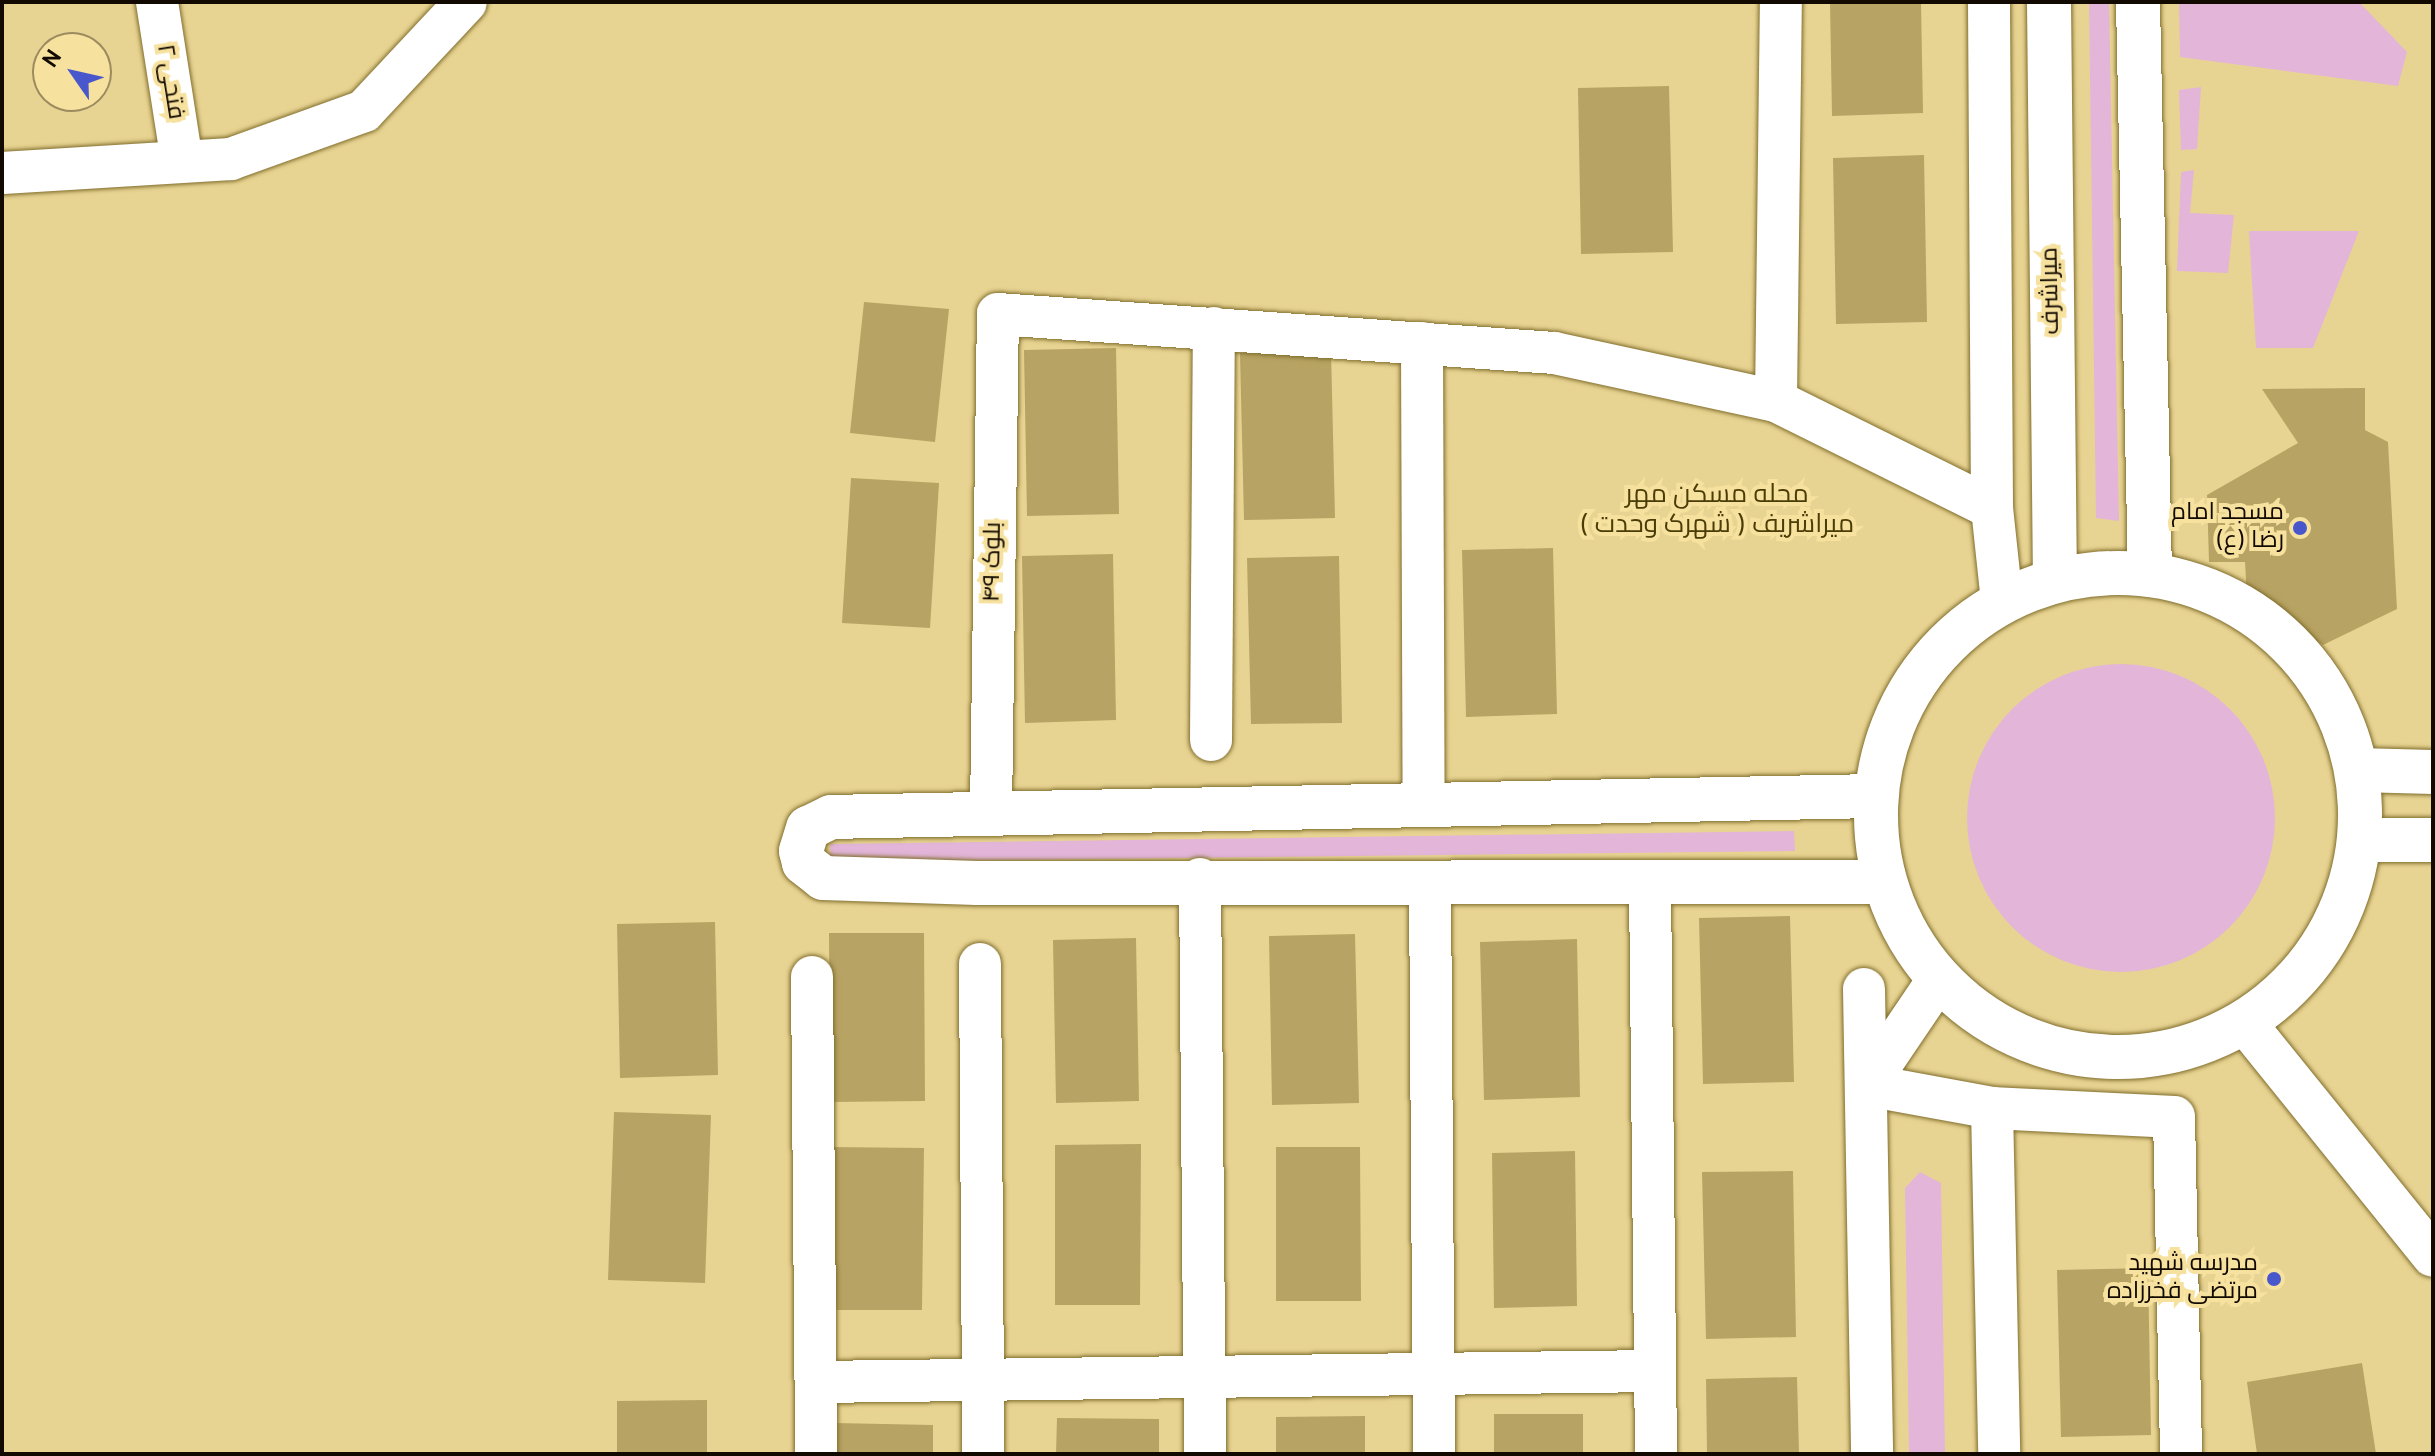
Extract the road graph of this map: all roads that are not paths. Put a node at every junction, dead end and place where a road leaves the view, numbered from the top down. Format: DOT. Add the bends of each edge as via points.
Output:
graph roads {
  1 [pos="157,2"];
  2 [pos="466,2"];
  3 [pos="1781,2"];
  4 [pos="1989,2"];
  5 [pos="2049,2"];
  6 [pos="2138,2"];
  7 [pos="182,161"];
  8 [pos="2,173"];
  9 [pos="1214,328"];
  10 [pos="1422,343"];
  11 [pos="1776,401"];
  12 [pos="1992,508"];
  13 [pos="2150,573"];
  14 [pos="2055,580"];
  15 [pos="2002,601"];
  16 [pos="1211,740"];
  17 [pos="2358,770"];
  18 [pos="2433,772"];
  19 [pos="1875,796"];
  20 [pos="1424,804"];
  21 [pos="991,811"];
  22 [pos="2361,840"];
  23 [pos="2433,840"];
  24 [pos="1200,879"];
  25 [pos="1430,882"];
  26 [pos="1650,882"];
  27 [pos="1884,882"];
  28 [pos="980,964"];
  29 [pos="812,977"];
  30 [pos="1938,980"];
  31 [pos="1864,989"];
  32 [pos="2245,1023"];
  33 [pos="1867,1085"];
  34 [pos="1992,1108"];
  35 [pos="2433,1256"];
  36 [pos="1655,1371"];
  37 [pos="1434,1374"];
  38 [pos="1205,1377"];
  39 [pos="982,1380"];
  40 [pos="816,1382"];
  41 [pos="816,1454"];
  42 [pos="983,1454"];
  43 [pos="1205,1454"];
  44 [pos="1434,1454"];
  45 [pos="1656,1454"];
  46 [pos="1872,1454"];
  47 [pos="1999,1454"];
  48 [pos="2181,1454"];
  1 -- 7 [label="street, فتحی ۲"];
  2 -- 7 [label="street" via="364,111 231,159"];
  3 -- 11 [label="street"];
  4 -- 12 [label="street"];
  5 -- 14 [label="street, میراشرف"];
  6 -- 13 [label="street"];
  7 -- 8 [label="street"];
  9 -- 10 [label="street"];
  9 -- 16 [label="street"];
  9 -- 21 [label="street, بلوک ۴۹" via="998,314"];
  10 -- 11 [label="street" via="1554,353"];
  10 -- 20 [label="street"];
  11 -- 12 [label="street"];
  12 -- 15 [label="street"];
  13 -- 14 [label="street" via="2102,572"];
  13 -- 17 [label="street" via="2223,594 2286,638 2333,698"];
  14 -- 15 [label="street"];
  15 -- 19 [label="street" via="1953,637 1914,683 1888,737"];
  17 -- 18 [label="street"];
  17 -- 22 [label="street"];
  19 -- 20 [label="street"];
  19 -- 27 [label="street"];
  20 -- 21 [label="street"];
  21 -- 24 [label="street" via="819,820 802,838 804,863 823,878 977,883"];
  22 -- 23 [label="street"];
  22 -- 32 [label="street" via="2341,912 2318,950 2302,975"];
  24 -- 25 [label="street"];
  24 -- 38 [label="street"];
  25 -- 26 [label="street"];
  25 -- 37 [label="street"];
  26 -- 27 [label="street"];
  26 -- 36 [label="street"];
  27 -- 30 [label="street" via="1905,934"];
  28 -- 39 [label="street"];
  29 -- 40 [label="street"];
  30 -- 32 [label="street" via="1989,1022 2051,1050 2117,1059 2183,1050"];
  30 -- 33 [label="street"];
  31 -- 33 [label="street"];
  32 -- 35 [label="street"];
  33 -- 34 [label="street"];
  33 -- 46 [label="street"];
  34 -- 47 [label="street"];
  34 -- 48 [label="street" via="2174,1117"];
  36 -- 37 [label="street"];
  36 -- 45 [label="street"];
  37 -- 38 [label="street"];
  37 -- 44 [label="street"];
  38 -- 39 [label="street"];
  38 -- 43 [label="street"];
  39 -- 40 [label="street"];
  39 -- 42 [label="street"];
  40 -- 41 [label="street"];
}
